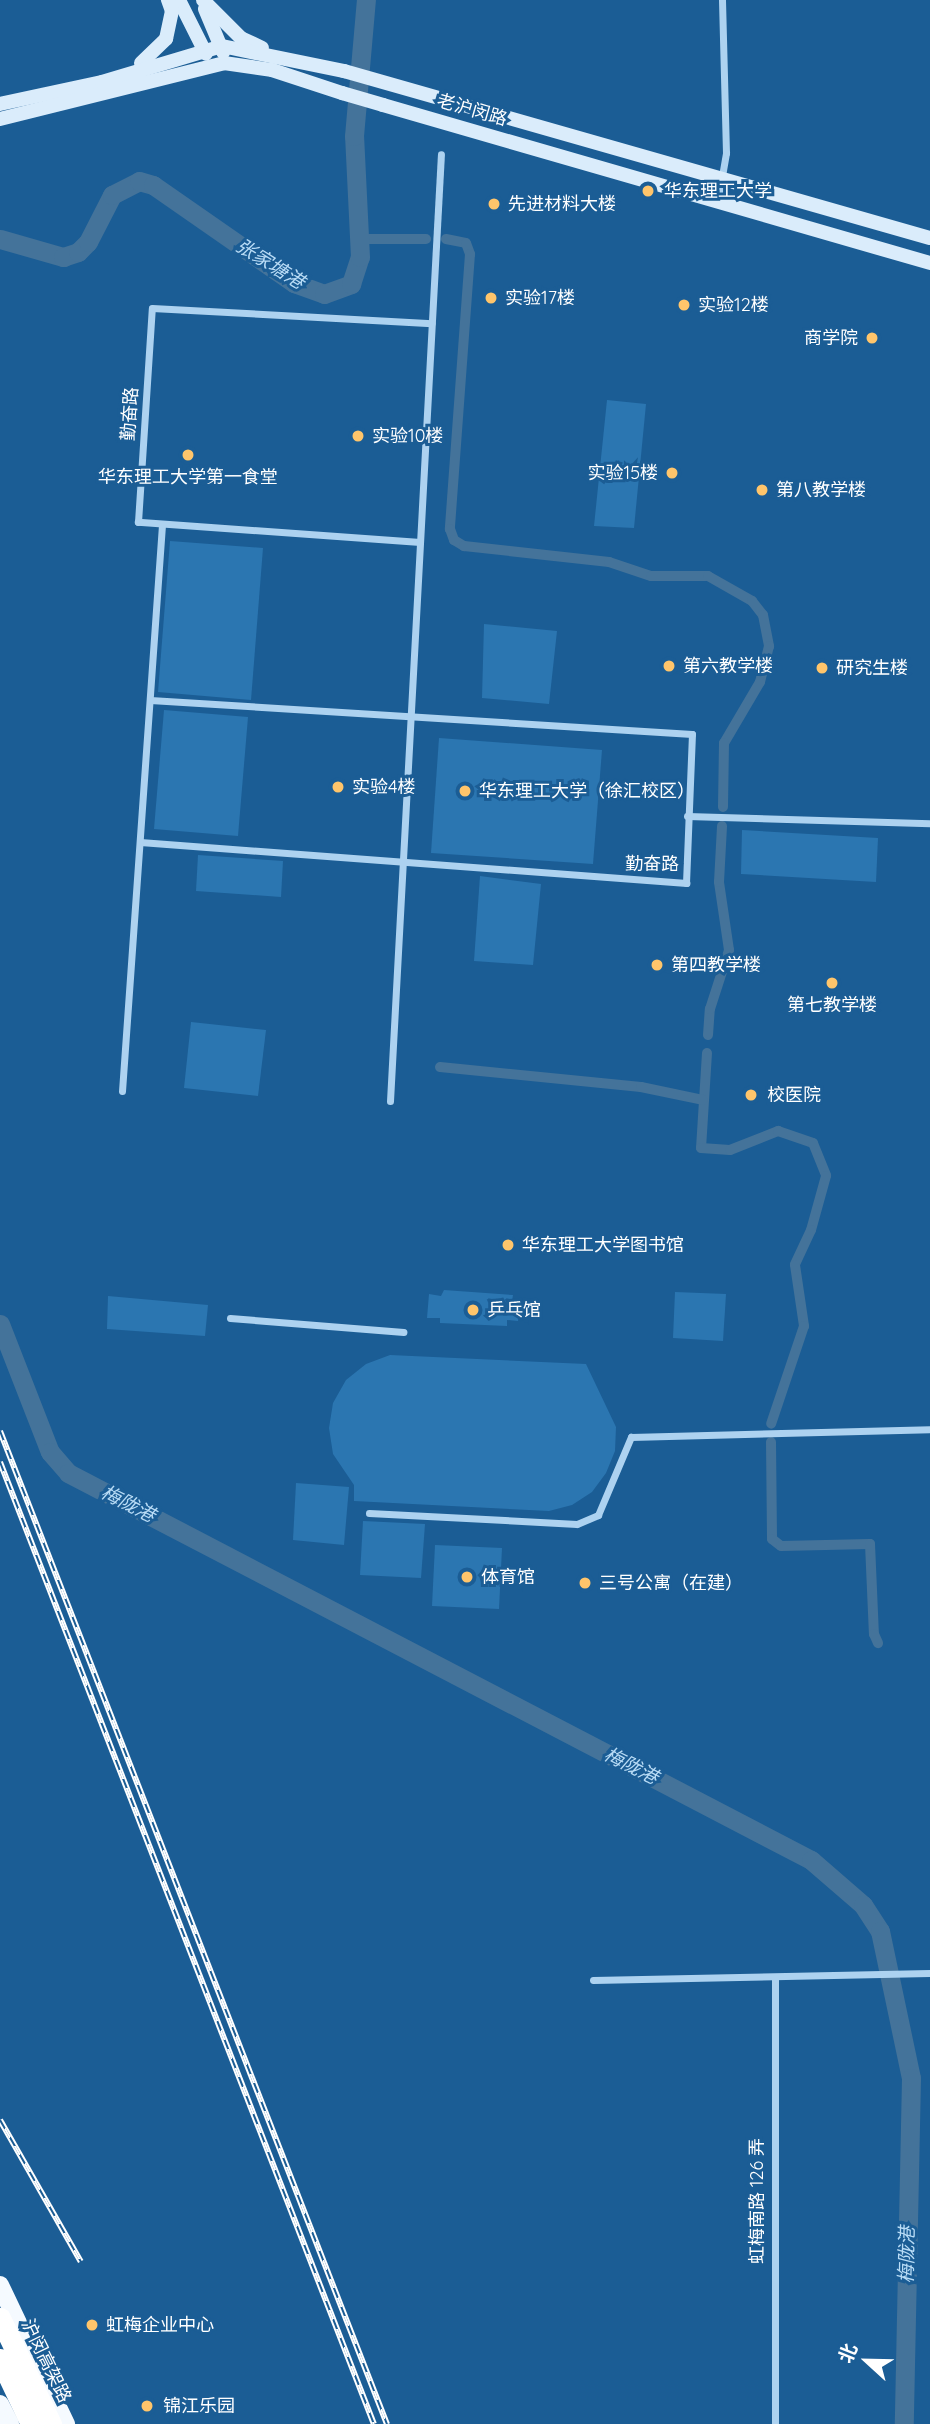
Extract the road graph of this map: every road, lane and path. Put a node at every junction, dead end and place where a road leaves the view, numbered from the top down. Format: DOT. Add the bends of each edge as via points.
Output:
graph roads {
  1 [pos="168,0"];
  2 [pos="178,0"];
  3 [pos="202,0"];
  4 [pos="722,0"];
  5 [pos="222,46"];
  6 [pos="205,47"];
  7 [pos="276,55"];
  8 [pos="223,63"];
  9 [pos="206,66"];
  10 [pos="102,82"];
  11 [pos="8,106"];
  12 [pos="0,120"];
  13 [pos="441,154"];
  14 [pos="723,176"];
  15 [pos="718,199"];
  16 [pos="930,238"];
  17 [pos="930,263"];
  18 [pos="432,323"];
  19 [pos="162,524"];
  20 [pos="420,542"];
  21 [pos="149,700"];
  22 [pos="410,716"];
  23 [pos="687,816"];
  24 [pos="930,823"];
  25 [pos="140,842"];
  26 [pos="402,865"];
  27 [pos="122,1091"];
  28 [pos="390,1101"];
  29 [pos="230,1318"];
  30 [pos="403,1332"];
  31 [pos="930,1429"];
  32 [pos="369,1513"];
  33 [pos="930,1973"];
  34 [pos="775,1978"];
  35 [pos="593,1980"];
  36 [pos="0,2285"];
  37 [pos="0,2318"];
  38 [pos="0,2335"];
  39 [pos="0,2361"];
  40 [pos="10,2402"];
  41 [pos="10,2424"];
  42 [pos="24,2424"];
  43 [pos="32,2424"];
  44 [pos="45,2424"];
  45 [pos="51,2424"];
  46 [pos="66,2424"];
  47 [pos="775,2424"];
  1 -- 10 [label="main road" via="170,27 154,55"];
  2 -- 6 [label="main road"];
  3 -- 5 [label="main road"];
  3 -- 7 [label="main road" via="241,38"];
  4 -- 14 [label="street"];
  5 -- 6 [label="main road, 老沪闵路"];
  5 -- 7 [label="main road, 老沪闵路"];
  5 -- 8 [label="main road"];
  6 -- 9 [label="main road"];
  6 -- 10 [label="main road, 老沪闵路"];
  7 -- 14 [label="main road, 老沪闵路"];
  8 -- 9 [label="main road, 老沪闵路"];
  8 -- 15 [label="main road, 老沪闵路, bridge" via="272,70"];
  9 -- 11 [label="main road, 老沪闵路"];
  10 -- 11 [label="main road, 老沪闵路"];
  11 -- 12 [label="main road, 老沪闵路"];
  13 -- 18 [label="street"];
  14 -- 15 [label="street"];
  14 -- 16 [label="main road, 老沪闵路"];
  15 -- 17 [label="main road, 老沪闵路"];
  18 -- 19 [label="street, 勤奋路" via="152,308 138,522"];
  18 -- 20 [label="street"];
  19 -- 20 [label="street"];
  19 -- 21 [label="street"];
  20 -- 22 [label="street"];
  21 -- 22 [label="street, 勤奋路"];
  21 -- 25 [label="street"];
  22 -- 23 [label="street, 勤奋路" via="692,734"];
  22 -- 26 [label="street"];
  23 -- 24 [label="street"];
  23 -- 26 [label="street, 勤奋路" via="686,883"];
  25 -- 26 [label="street, 勤奋路"];
  25 -- 27 [label="street"];
  26 -- 28 [label="street"];
  29 -- 30 [label="street"];
  31 -- 32 [label="street" via="631,1437 598,1515 577,1524"];
  33 -- 34 [label="street"];
  34 -- 35 [label="street"];
  34 -- 47 [label="street, 虹梅南路 126 弄"];
  36 -- 46 [label="main road"];
  37 -- 45 [label="highway, 沪闵高架路"];
  38 -- 44 [label="main road"];
  39 -- 40 [label="highway, bridge"];
  39 -- 43 [label="main road, bridge"];
  40 -- 41 [label="main road"];
  40 -- 42 [label="highway, bridge"];
  40 -- 43 [label="highway, bridge"];
}
